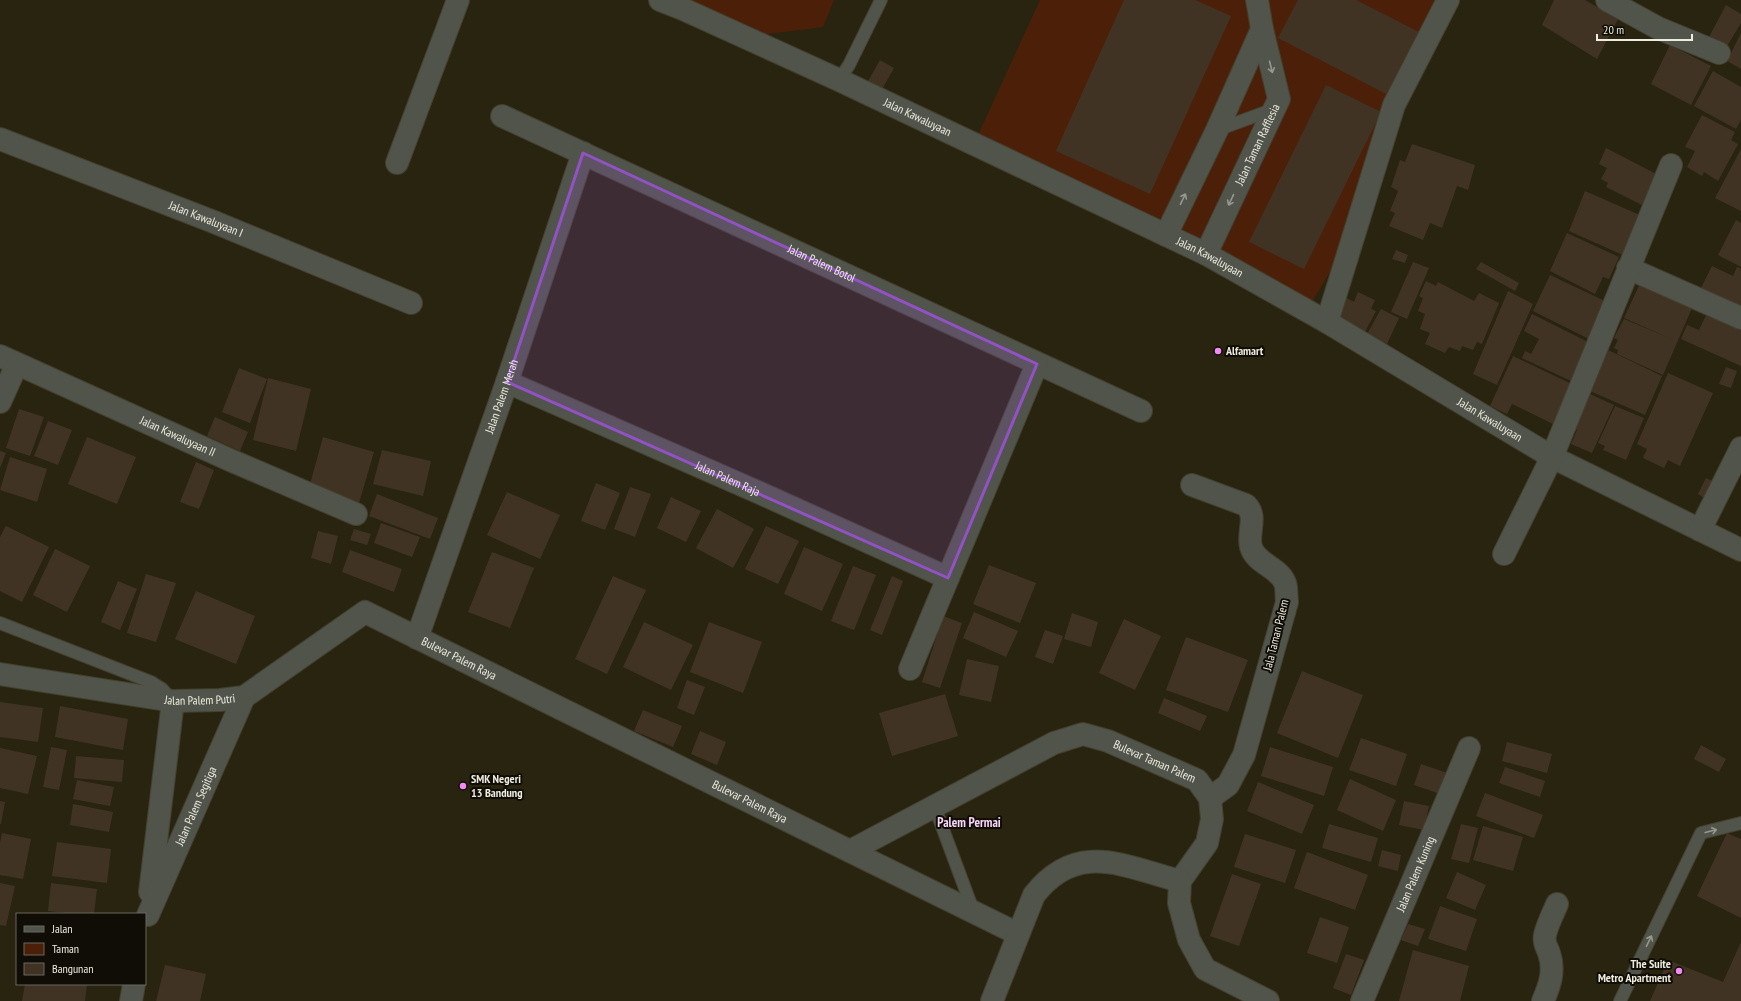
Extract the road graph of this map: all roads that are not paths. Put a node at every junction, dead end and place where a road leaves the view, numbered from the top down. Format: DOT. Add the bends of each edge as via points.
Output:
graph roads {
  1 [pos="458,0"];
  2 [pos="660,0"];
  3 [pos="881,0"];
  4 [pos="1257,0"];
  5 [pos="1448,0"];
  6 [pos="1607,0"];
  7 [pos="685,4"];
  8 [pos="1262,29"];
  9 [pos="1719,53"];
  10 [pos="839,80"];
  11 [pos="1274,109"];
  12 [pos="502,116"];
  13 [pos="1217,130"];
  14 [pos="0,139"];
  15 [pos="583,153"];
  16 [pos="396,164"];
  17 [pos="1671,165"];
  18 [pos="1166,235"];
  19 [pos="1206,254"];
  20 [pos="1628,268"];
  21 [pos="411,303"];
  22 [pos="1741,318"];
  23 [pos="1327,322"];
  24 [pos="9,360"];
  25 [pos="1037,364"];
  26 [pos="507,382"];
  27 [pos="0,402"];
  28 [pos="1141,411"];
  29 [pos="1741,448"];
  30 [pos="1552,457"];
  31 [pos="1192,485"];
  32 [pos="356,514"];
  33 [pos="1700,530"];
  34 [pos="1741,550"];
  35 [pos="1504,554"];
  36 [pos="948,578"];
  37 [pos="0,622"];
  38 [pos="417,638"];
  39 [pos="910,669"];
  40 [pos="0,674"];
  41 [pos="244,697"];
  42 [pos="173,701"];
  43 [pos="1469,748"];
  44 [pos="1210,798"];
  45 [pos="934,805"];
  46 [pos="1741,823"];
  47 [pos="850,851"];
  48 [pos="1180,881"];
  49 [pos="1557,904"];
  50 [pos="973,910"];
  51 [pos="146,922"];
  52 [pos="1018,934"];
  53 [pos="134,985"];
  54 [pos="131,1001"];
  55 [pos="992,1001"];
  56 [pos="1268,1001"];
  57 [pos="1362,1001"];
  58 [pos="1543,1001"];
  59 [pos="1620,1001"];
  1 -- 16 [label="street"];
  2 -- 7 [label="street, Jalan Kawaluyaan"];
  3 -- 10 [label="lane"];
  4 -- 8 [label="street, Jalan Taman Rafflesia"];
  5 -- 23 [label="street" via="1394,105"];
  6 -- 9 [label="street" via="1658,28"];
  7 -- 10 [label="street, Jalan Kawaluyaan"];
  8 -- 11 [label="street, Jalan Taman Rafflesia, one-way" via="1279,99"];
  8 -- 13 [label="street"];
  10 -- 18 [label="street, Jalan Kawaluyaan"];
  11 -- 13 [label="lane"];
  11 -- 19 [label="street, Jalan Taman Rafflesia, one-way"];
  12 -- 15 [label="street, Jalan Palem Botol"];
  18 -- 13 [label="street, one-way"];
  14 -- 21 [label="street, Jalan Kawaluyaan I" via="214,222"];
  15 -- 25 [label="street, Jalan Palem Botol"];
  15 -- 26 [label="street, Jalan Palem Merah"];
  17 -- 20 [label="street"];
  18 -- 19 [label="street, Jalan Kawaluyaan"];
  19 -- 23 [label="street, Jalan Kawaluyaan"];
  20 -- 22 [label="street"];
  20 -- 30 [label="street" via="1614,309"];
  23 -- 30 [label="street, Jalan Kawaluyaan"];
  24 -- 27 [label="street"];
  24 -- 32 [label="street, Jalan Kawaluyaan II"];
  25 -- 28 [label="street, Jalan Palem Botol"];
  25 -- 36 [label="street"];
  26 -- 36 [label="street, Jalan Palem Raja"];
  26 -- 38 [label="street, Jalan Palem Merah"];
  29 -- 33 [label="street"];
  30 -- 33 [label="street, Jalan Kawaluyaan"];
  30 -- 35 [label="street"];
  31 -- 44 [label="street, Jala Taman Palem" via="1246,505 1250,509 1253,515 1251,547 1260,561 1286,583 1286,602 1244,755 1228,785"];
  33 -- 34 [label="street, Jalan Kawaluyaan"];
  36 -- 39 [label="street"];
  37 -- 42 [label="lane" via="151,682"];
  38 -- 41 [label="street, Jalan Palem Putri" via="365,612"];
  38 -- 47 [label="street, Bulevar Palem Raya"];
  40 -- 42 [label="street, Jalan Palem Putri"];
  41 -- 42 [label="street, Jalan Palem Putri"];
  41 -- 51 [label="street, Jalan Palem Segitiga"];
  42 -- 51 [label="street, Jalan Palem Segitiga"];
  43 -- 57 [label="street, Jalan Palem Kuning"];
  44 -- 45 [label="street, Bulevar Taman Palem" via="1197,780 1108,741 1083,734 1054,743"];
  44 -- 48 [label="street" via="1212,818 1207,843"];
  45 -- 47 [label="street, Bulevar Taman Palem"];
  45 -- 50 [label="lane"];
  59 -- 46 [label="lane, one-way" via="1701,833"];
  47 -- 50 [label="street, Bulevar Palem Raya"];
  48 -- 52 [label="street" via="1102,861 1086,861 1071,865 1056,872 1034,895"];
  48 -- 56 [label="street" via="1179,903 1189,940 1206,969"];
  49 -- 58 [label="street" via="1545,936 1544,943 1549,953 1552,971 1551,983"];
  50 -- 52 [label="street, Bulevar Palem Raya"];
  52 -- 55 [label="street"];
  53 -- 54 [label="street"];
}
